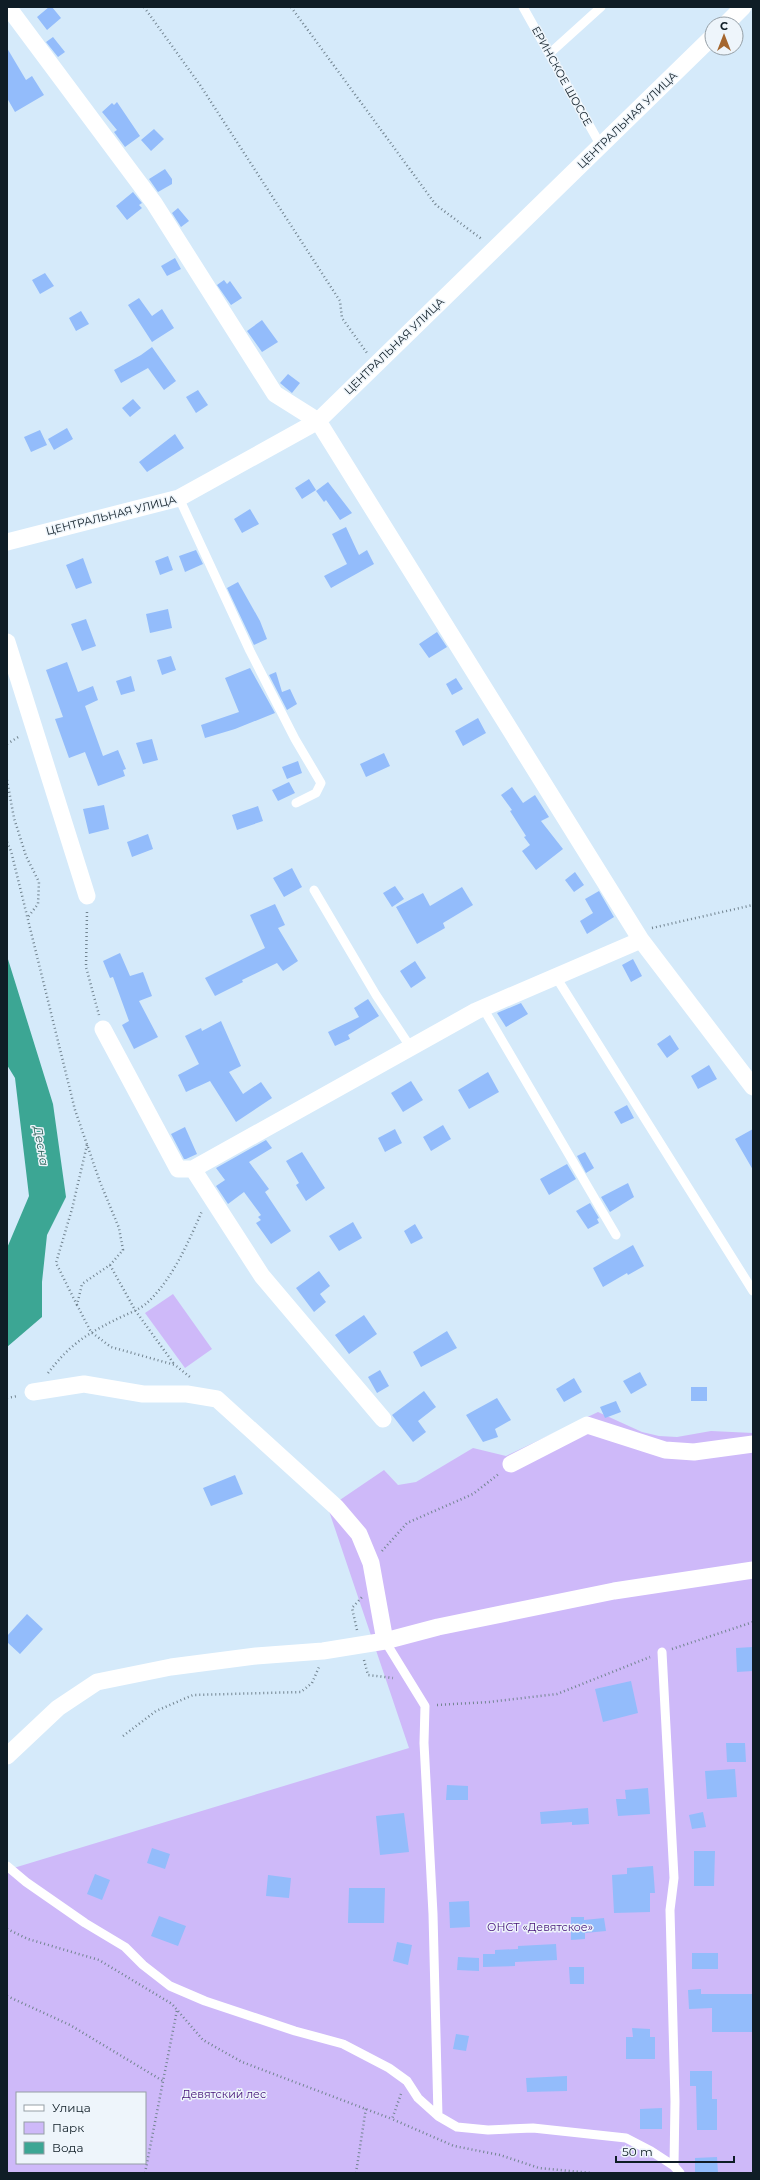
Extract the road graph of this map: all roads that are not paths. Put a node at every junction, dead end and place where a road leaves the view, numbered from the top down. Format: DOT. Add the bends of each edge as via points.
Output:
graph roads {
  1 [pos="8,7"];
  2 [pos="523,7"];
  3 [pos="601,7"];
  4 [pos="743,7"];
  5 [pos="734,16"];
  6 [pos="704,45"];
  7 [pos="549,54"];
  8 [pos="601,146"];
  9 [pos="318,420"];
  10 [pos="179,498"];
  11 [pos="7,542"];
  12 [pos="7,642"];
  13 [pos="296,803"];
  14 [pos="314,890"];
  15 [pos="88,896"];
  16 [pos="637,932"];
  17 [pos="556,977"];
  18 [pos="483,1008"];
  19 [pos="103,1029"];
  20 [pos="411,1048"];
  21 [pos="753,1088"];
  22 [pos="193,1169"];
  23 [pos="616,1235"];
  24 [pos="753,1291"];
  25 [pos="33,1392"];
  26 [pos="383,1418"];
  27 [pos="753,1444"];
  28 [pos="511,1464"];
  29 [pos="753,1570"];
  30 [pos="385,1641"];
  31 [pos="662,1652"];
  32 [pos="7,1756"];
  33 [pos="7,1866"];
  34 [pos="438,2116"];
  35 [pos="677,2170"];
  1 -- 9 [label="street" via="154,203 275,394"];
  2 -- 7 [label="lane, ЕРИНСКОЕ ШОССЕ"];
  3 -- 7 [label="lane"];
  4 -- 5 [label="street"];
  6 -- 8 [label="street, ЦЕНТРАЛЬНАЯ УЛИЦА"];
  7 -- 8 [label="lane, ЕРИНСКОЕ ШОССЕ"];
  8 -- 9 [label="street, ЦЕНТРАЛЬНАЯ УЛИЦА"];
  9 -- 10 [label="street, ЦЕНТРАЛЬНАЯ УЛИЦА"];
  9 -- 16 [label="street"];
  10 -- 11 [label="street, ЦЕНТРАЛЬНАЯ УЛИЦА"];
  10 -- 13 [label="lane" via="250,651 295,740 321,783 316,793"];
  12 -- 15 [label="street"];
  14 -- 20 [label="lane" via="376,995"];
  16 -- 17 [label="street"];
  16 -- 21 [label="street"];
  17 -- 18 [label="street"];
  17 -- 24 [label="lane"];
  18 -- 20 [label="street"];
  18 -- 23 [label="lane"];
  19 -- 22 [label="street" via="178,1169"];
  20 -- 22 [label="street"];
  22 -- 26 [label="street" via="262,1276"];
  25 -- 30 [label="street" via="84,1384 143,1394 187,1394 217,1399 336,1507 358,1534 371,1563"];
  27 -- 28 [label="street" via="694,1452 665,1450 587,1425"];
  29 -- 30 [label="street" via="614,1591 438,1627"];
  30 -- 32 [label="street" via="323,1651 171,1667 97,1682 58,1708"];
  30 -- 34 [label="lane" via="425,1706 424,1744 433,1914"];
  31 -- 35 [label="lane" via="674,1878 670,1910"];
  33 -- 34 [label="lane" via="85,1923 125,1947 170,1986 295,2031 343,2044 389,2068 409,2084 418,2098"];
  34 -- 35 [label="lane" via="457,2127 488,2130 533,2128 626,2138"];
}
